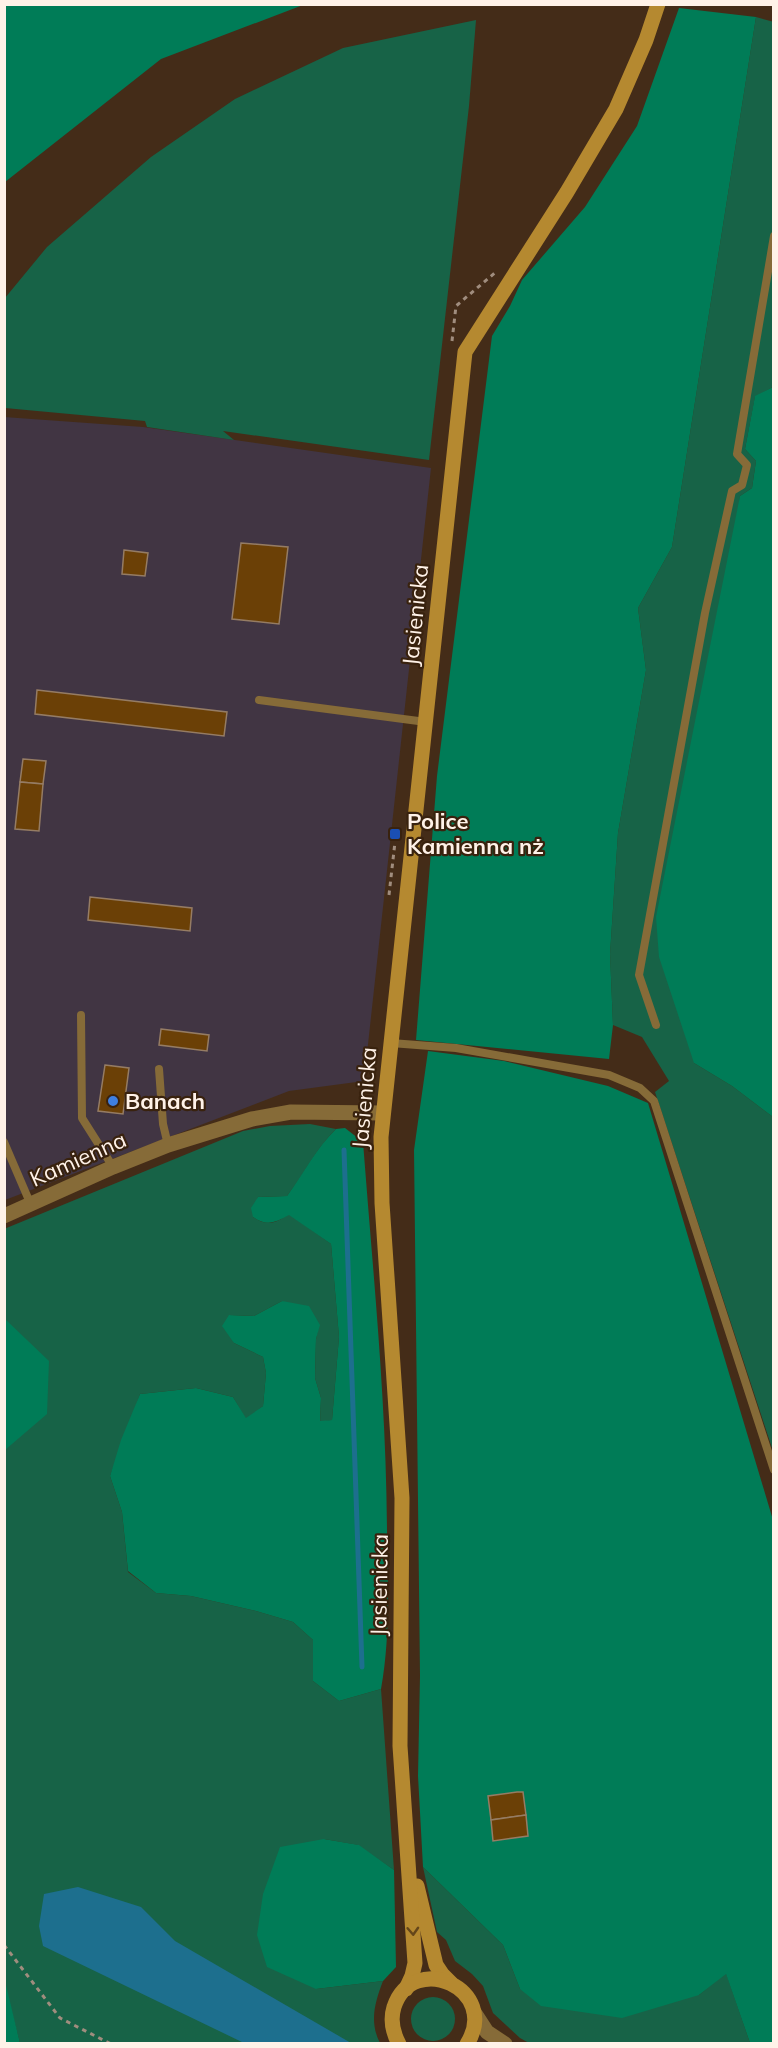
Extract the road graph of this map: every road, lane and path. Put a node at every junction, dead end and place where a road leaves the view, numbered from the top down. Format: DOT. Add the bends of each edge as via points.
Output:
graph roads {
  1 [pos="658,4"];
  2 [pos="774,236"];
  3 [pos="259,700"];
  4 [pos="426,722"];
  5 [pos="81,1014"];
  6 [pos="656,1025"];
  7 [pos="392,1042"];
  8 [pos="159,1069"];
  9 [pos="382,1113"];
  10 [pos="4,1143"];
  11 [pos="168,1145"];
  12 [pos="113,1167"];
  13 [pos="31,1205"];
  14 [pos="4,1216"];
  15 [pos="774,1470"];
  16 [pos="408,1851"];
  17 [pos="4,1945"];
  18 [pos="451,1983"];
  19 [pos="406,1989"];
  20 [pos="474,2012"];
  21 [pos="111,2043"];
  22 [pos="399,2043"];
  23 [pos="467,2043"];
  24 [pos="505,2043"];
  1 -- 4 [label="main road, Jasienicka" via="616,109 465,352"];
  2 -- 6 [label="lane" via="737,454 747,465 742,485 732,491 705,613 639,975"];
  3 -- 4 [label="lane"];
  4 -- 7 [label="main road, Jasienicka"];
  5 -- 12 [label="lane" via="82,1118"];
  7 -- 9 [label="main road, Jasienicka"];
  7 -- 15 [label="lane" via="456,1048 609,1075 640,1088 654,1101"];
  8 -- 11 [label="lane"];
  9 -- 11 [label="street, Kamienna" via="291,1112 252,1119"];
  9 -- 16 [label="main road, Jasienicka" via="382,1203 402,1498 400,1746"];
  10 -- 13 [label="lane"];
  11 -- 12 [label="street, Kamienna"];
  12 -- 13 [label="street, Kamienna"];
  13 -- 14 [label="street, Kamienna"];
  16 -- 18 [label="main road, Jasienicka" via="436,1965"];
  16 -- 19 [label="main road, Jasienicka, one-way" via="415,1963"];
  17 -- 21 [label="path" via="60,2018"];
  18 -- 19 [label="main road" via="428,1979"];
  18 -- 20 [label="main road, Jasienicka" via="465,1994"];
  19 -- 22 [label="main road, Jasienicka" via="392,2016"];
  20 -- 23 [label="main road" via="474,2029"];
  20 -- 24 [label="street" via="483,2028"];
}
